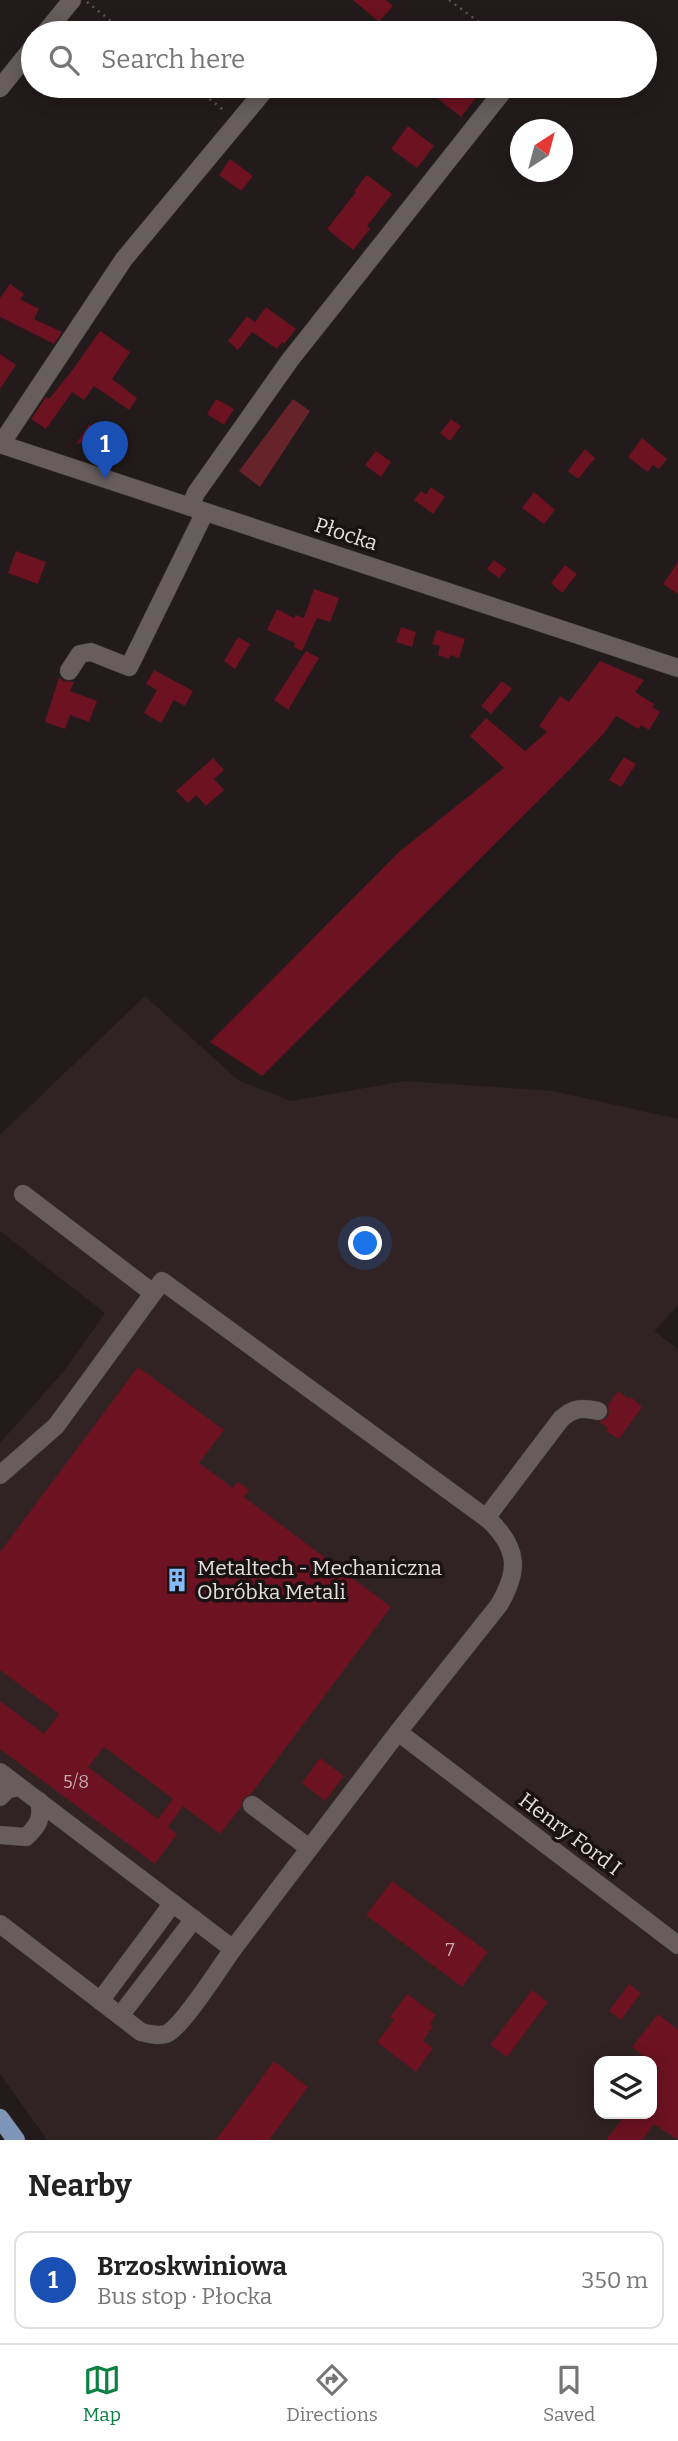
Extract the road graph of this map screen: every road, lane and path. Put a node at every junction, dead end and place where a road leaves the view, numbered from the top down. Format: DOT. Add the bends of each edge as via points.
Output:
graph roads {
  1 [pos="72,0"];
  2 [pos="84,0"];
  3 [pos="449,0"];
  4 [pos="55,21"];
  5 [pos="111,21"];
  6 [pos="478,21"];
  7 [pos="21,62"];
  8 [pos="0,88"];
  9 [pos="208,98"];
  10 [pos="258,98"];
  11 [pos="497,98"];
  12 [pos="238,121"];
  13 [pos="1,444"];
  14 [pos="198,509"];
  15 [pos="678,668"];
  16 [pos="69,671"];
  17 [pos="23,1194"];
  18 [pos="153,1293"];
  19 [pos="598,1411"];
  20 [pos="0,1475"];
  21 [pos="486,1518"];
  22 [pos="398,1732"];
  23 [pos="0,1772"];
  24 [pos="20,1787"];
  25 [pos="0,1797"];
  26 [pos="39,1801"];
  27 [pos="252,1805"];
  28 [pos="0,1835"];
  29 [pos="309,1849"];
  30 [pos="173,1903"];
  31 [pos="194,1919"];
  32 [pos="0,1924"];
  33 [pos="678,1945"];
  34 [pos="233,1949"];
  35 [pos="100,2001"];
  36 [pos="120,2017"];
  37 [pos="0,2118"];
  38 [pos="16,2140"];
  1 -- 4 [label="street"];
  2 -- 5 [label="path"];
  3 -- 6 [label="path"];
  7 -- 8 [label="street"];
  9 -- 12 [label="path"];
  10 -- 12 [label="street"];
  11 -- 14 [label="street" via="290,360 196,493"];
  12 -- 13 [label="street" via="124,259"];
  13 -- 14 [label="street, Płocka"];
  14 -- 15 [label="street, Płocka"];
  14 -- 16 [label="street" via="136,670 91,652 80,654"];
  17 -- 18 [label="street"];
  18 -- 20 [label="street" via="56,1426"];
  18 -- 21 [label="street" via="162,1281"];
  19 -- 21 [label="street" via="583,1407 561,1419"];
  21 -- 22 [label="street" via="505,1535 514,1569 511,1585"];
  22 -- 29 [label="street"];
  22 -- 33 [label="street, Henry Ford I"];
  23 -- 24 [label="street"];
  24 -- 25 [label="street" via="8,1789"];
  24 -- 26 [label="street"];
  26 -- 28 [label="street" via="42,1815 26,1837"];
  26 -- 30 [label="street"];
  27 -- 29 [label="street"];
  29 -- 34 [label="street"];
  30 -- 31 [label="street"];
  30 -- 35 [label="street"];
  31 -- 34 [label="street"];
  31 -- 36 [label="street"];
  32 -- 35 [label="street"];
  34 -- 36 [label="street" via="167,2034 141,2032"];
  35 -- 36 [label="street"];
  37 -- 38 [label="main road"];
}
